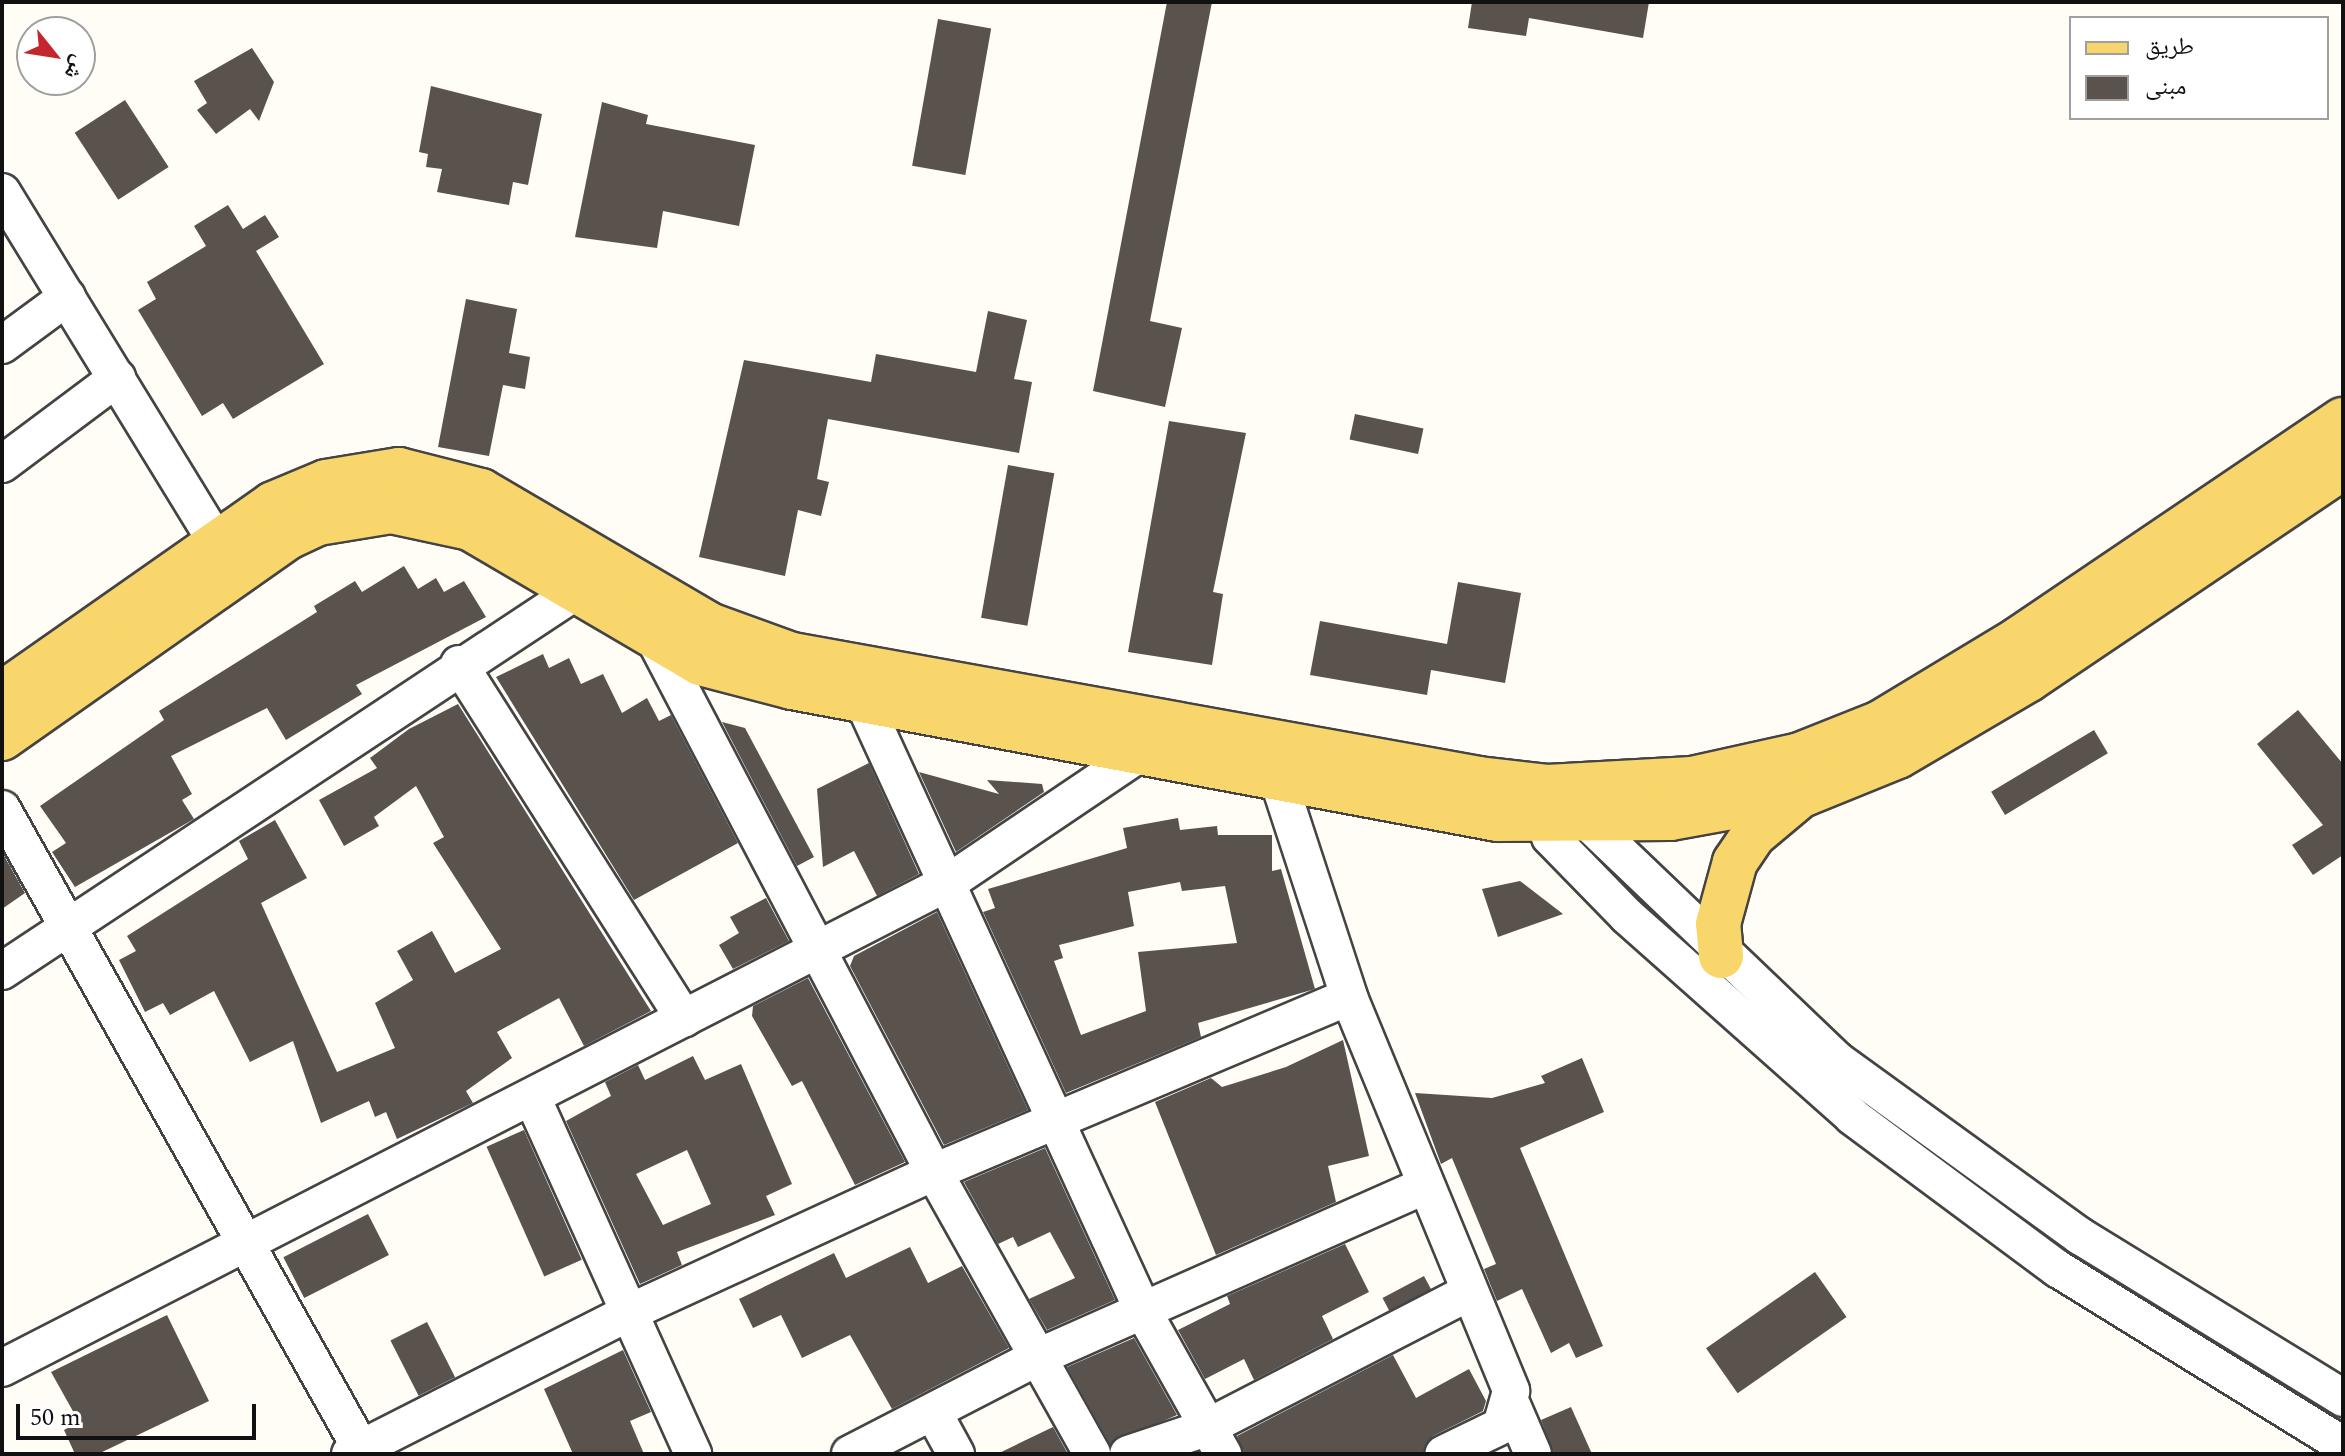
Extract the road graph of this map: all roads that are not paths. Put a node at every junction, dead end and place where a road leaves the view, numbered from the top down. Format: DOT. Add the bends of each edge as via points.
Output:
graph roads {
  1 [pos="2,192"];
  2 [pos="67,297"];
  3 [pos="2,345"];
  4 [pos="117,378"];
  5 [pos="2343,420"];
  6 [pos="2,464"];
  7 [pos="2343,467"];
  8 [pos="225,557"];
  9 [pos="575,592"];
  10 [pos="655,640"];
  11 [pos="459,664"];
  12 [pos="2,694"];
  13 [pos="863,701"];
  14 [pos="2,738"];
  15 [pos="1226,747"];
  16 [pos="1143,751"];
  17 [pos="1276,773"];
  18 [pos="1804,794"];
  19 [pos="1541,799"];
  20 [pos="2,809"];
  21 [pos="1587,823"];
  22 [pos="949,882"];
  23 [pos="70,922"];
  24 [pos="815,949"];
  25 [pos="1721,956"];
  26 [pos="2,971"];
  27 [pos="1349,997"];
  28 [pos="684,1019"];
  29 [pos="532,1097"];
  30 [pos="1059,1119"];
  31 [pos="934,1172"];
  32 [pos="1426,1185"];
  33 [pos="248,1243"];
  34 [pos="1468,1293"];
  35 [pos="630,1312"];
  36 [pos="1144,1313"];
  37 [pos="1038,1357"];
  38 [pos="2,1368"];
  39 [pos="2343,1398"];
  40 [pos="1512,1405"];
  41 [pos="933,1412"];
  42 [pos="1215,1441"];
  43 [pos="2343,1445"];
  44 [pos="358,1452"];
  45 [pos="693,1454"];
  46 [pos="850,1454"];
  47 [pos="956,1454"];
  48 [pos="1092,1454"];
  49 [pos="1128,1454"];
  50 [pos="1443,1454"];
  51 [pos="1533,1454"];
  1 -- 2 [label="street"];
  2 -- 3 [label="street"];
  2 -- 4 [label="street"];
  4 -- 6 [label="street"];
  4 -- 8 [label="street"];
  5 -- 19 [label="main road" via="2019,639 1880,723 1729,774"];
  7 -- 18 [label="main road" via="1953,726"];
  8 -- 9 [label="main road" via="318,523 391,511 470,528"];
  8 -- 12 [label="main road"];
  8 -- 14 [label="main road"];
  8 -- 15 [label="main road" via="326,482 376,470 439,475 528,515 636,586 757,646"];
  9 -- 10 [label="main road"];
  9 -- 11 [label="street"];
  10 -- 13 [label="main road" via="724,670"];
  10 -- 24 [label="street"];
  11 -- 23 [label="street"];
  11 -- 28 [label="street"];
  13 -- 16 [label="main road"];
  13 -- 22 [label="street"];
  15 -- 16 [label="main road"];
  15 -- 17 [label="main road"];
  15 -- 19 [label="main road"];
  16 -- 22 [label="street"];
  17 -- 19 [label="main road"];
  17 -- 27 [label="street"];
  18 -- 21 [label="main road" via="1723,812"];
  18 -- 25 [label="main road" via="1753,835 1735,862 1718,924"];
  19 -- 21 [label="main road"];
  19 -- 43 [label="street" via="1654,941 1955,1197"];
  20 -- 23 [label="street"];
  21 -- 25 [label="street"];
  22 -- 24 [label="street"];
  22 -- 30 [label="street"];
  23 -- 26 [label="street"];
  23 -- 33 [label="street"];
  24 -- 28 [label="street"];
  24 -- 31 [label="street"];
  25 -- 39 [label="street" via="1838,1061 1994,1178"];
  27 -- 30 [label="street"];
  27 -- 32 [label="street"];
  28 -- 29 [label="street"];
  29 -- 33 [label="street"];
  29 -- 35 [label="street"];
  30 -- 31 [label="street"];
  30 -- 36 [label="street"];
  31 -- 35 [label="street"];
  31 -- 37 [label="street"];
  32 -- 34 [label="street"];
  32 -- 36 [label="street" via="1284,1243"];
  33 -- 38 [label="street"];
  33 -- 44 [label="street"];
  34 -- 40 [label="street"];
  34 -- 42 [label="street"];
  35 -- 44 [label="street"];
  35 -- 45 [label="street"];
  36 -- 37 [label="street"];
  36 -- 42 [label="street"];
  37 -- 41 [label="street"];
  37 -- 48 [label="street"];
  40 -- 50 [label="street" via="1501,1426"];
  40 -- 51 [label="street"];
  41 -- 46 [label="street"];
  41 -- 47 [label="street"];
  42 -- 49 [label="street"];
}
